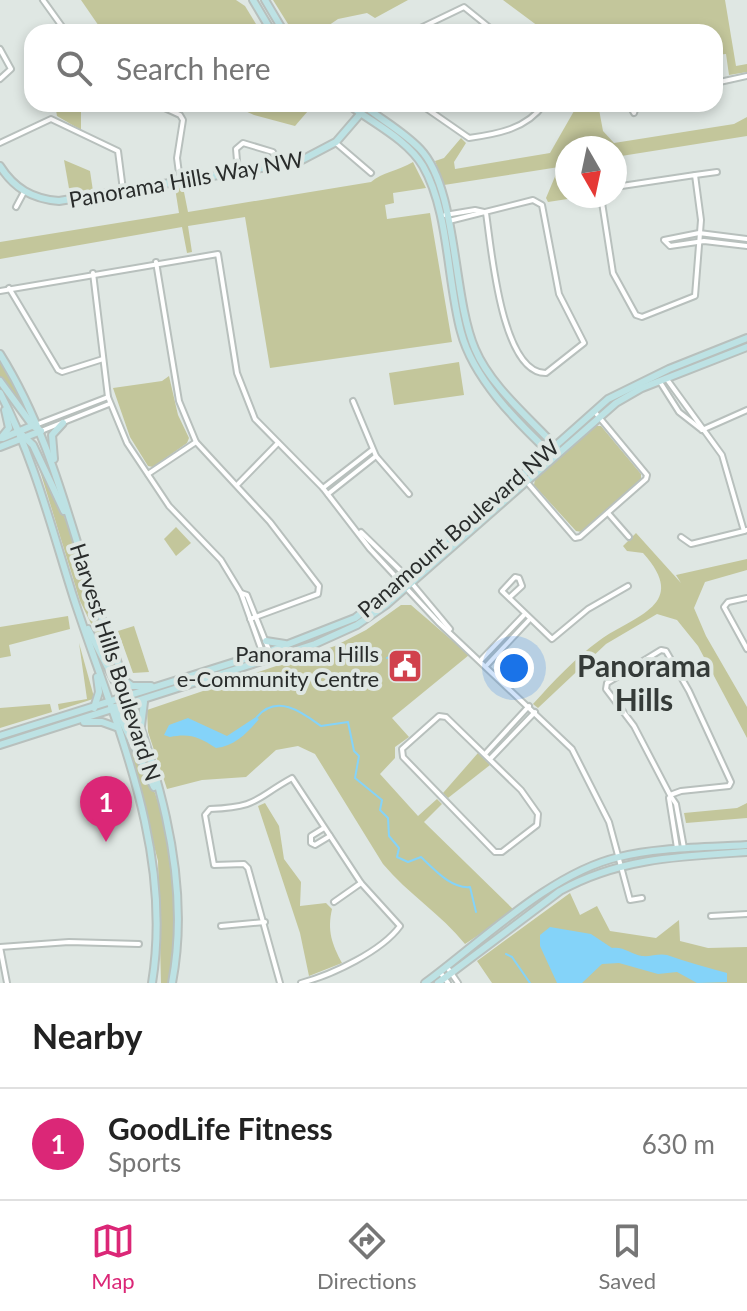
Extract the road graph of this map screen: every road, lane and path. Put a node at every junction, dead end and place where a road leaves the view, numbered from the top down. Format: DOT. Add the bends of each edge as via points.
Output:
graph roads {
  1 [pos="43,0"];
  2 [pos="253,0"];
  3 [pos="265,0"];
  4 [pos="60,24"];
  5 [pos="267,24"];
  6 [pos="279,24"];
  7 [pos="429,24"];
  8 [pos="485,24"];
  9 [pos="0,49"];
  10 [pos="747,76"];
  11 [pos="0,79"];
  12 [pos="723,81"];
  13 [pos="173,112"];
  14 [pos="359,112"];
  15 [pos="368,112"];
  16 [pos="432,112"];
  17 [pos="538,112"];
  18 [pos="336,142"];
  19 [pos="0,143"];
  20 [pos="0,166"];
  21 [pos="279,166"];
  22 [pos="238,172"];
  23 [pos="717,172"];
  24 [pos="371,173"];
  25 [pos="695,175"];
  26 [pos="180,181"];
  27 [pos="627,185"];
  28 [pos="123,190"];
  29 [pos="24,192"];
  30 [pos="16,207"];
  31 [pos="603,208"];
  32 [pos="486,213"];
  33 [pos="444,218"];
  34 [pos="699,233"];
  35 [pos="747,239"];
  36 [pos="697,242"];
  37 [pos="747,246"];
  38 [pos="156,262"];
  39 [pos="93,273"];
  40 [pos="9,288"];
  41 [pos="0,291"];
  42 [pos="747,338"];
  43 [pos="747,347"];
  44 [pos="0,354"];
  45 [pos="103,359"];
  46 [pos="662,378"];
  47 [pos="0,381"];
  48 [pos="0,394"];
  49 [pos="108,397"];
  50 [pos="353,401"];
  51 [pos="110,404"];
  52 [pos="747,410"];
  53 [pos="596,414"];
  54 [pos="63,423"];
  55 [pos="37,427"];
  56 [pos="702,430"];
  57 [pos="23,436"];
  58 [pos="1,439"];
  59 [pos="196,442"];
  60 [pos="278,443"];
  61 [pos="0,447"];
  62 [pos="372,450"];
  63 [pos="554,451"];
  64 [pos="376,456"];
  65 [pos="56,474"];
  66 [pos="148,474"];
  67 [pos="523,478"];
  68 [pos="237,485"];
  69 [pos="323,488"];
  70 [pos="328,494"];
  71 [pos="409,494"];
  72 [pos="480,511"];
  73 [pos="608,513"];
  74 [pos="68,517"];
  75 [pos="486,517"];
  76 [pos="745,530"];
  77 [pos="629,537"];
  78 [pos="681,537"];
  79 [pos="407,583"];
  80 [pos="628,586"];
  81 [pos="241,593"];
  82 [pos="510,597"];
  83 [pos="747,598"];
  84 [pos="77,607"];
  85 [pos="257,616"];
  86 [pos="527,617"];
  87 [pos="250,619"];
  88 [pos="266,641"];
  89 [pos="289,644"];
  90 [pos="747,649"];
  91 [pos="92,652"];
  92 [pos="267,655"];
  93 [pos="481,660"];
  94 [pos="487,665"];
  95 [pos="121,678"];
  96 [pos="163,685"];
  97 [pos="125,698"];
  98 [pos="145,700"];
  99 [pos="109,703"];
  100 [pos="130,705"];
  101 [pos="529,706"];
  102 [pos="94,708"];
  103 [pos="114,711"];
  104 [pos="535,712"];
  105 [pos="77,723"];
  106 [pos="117,727"];
  107 [pos="0,735"];
  108 [pos="142,741"];
  109 [pos="0,745"];
  110 [pos="485,754"];
  111 [pos="490,759"];
  112 [pos="670,795"];
  113 [pos="162,804"];
  114 [pos="324,828"];
  115 [pos="330,836"];
  116 [pos="747,845"];
  117 [pos="747,852"];
  118 [pos="682,853"];
  119 [pos="619,860"];
  120 [pos="361,883"];
  121 [pos="642,898"];
  122 [pos="334,902"];
  123 [pos="747,914"];
  124 [pos="711,916"];
  125 [pos="265,922"];
  126 [pos="221,926"];
  127 [pos="139,944"];
  128 [pos="0,947"];
  129 [pos="450,970"];
  130 [pos="329,975"];
  131 [pos="442,979"];
  132 [pos="324,980"];
  133 [pos="7,983"];
  134 [pos="154,983"];
  135 [pos="172,983"];
  136 [pos="280,983"];
  137 [pos="301,983"];
  138 [pos="332,983"];
  139 [pos="425,983"];
  140 [pos="458,983"];
  1 -- 4 [label="street"];
  2 -- 5 [label="street"];
  3 -- 6 [label="street"];
  7 -- 8 [label="street" via="464,7"];
  9 -- 11 [label="street" via="11,69"];
  10 -- 12 [label="street"];
  13 -- 26 [label="street" via="183,120 177,158"];
  14 -- 18 [label="street, Panorama Hills Way NW"];
  15 -- 33 [label="street" via="429,160"];
  16 -- 17 [label="street" via="469,138 517,128"];
  18 -- 21 [label="street, Panorama Hills Way NW" via="317,155"];
  18 -- 24 [label="street"];
  19 -- 28 [label="street" via="51,119 118,151"];
  20 -- 29 [label="street"];
  21 -- 22 [label="street, Panorama Hills Way NW"];
  21 -- 22 [label="street" via="273,152 243,143 236,149"];
  22 -- 26 [label="street, Panorama Hills Way NW"];
  23 -- 25 [label="street"];
  25 -- 27 [label="street"];
  25 -- 34 [label="street"];
  26 -- 28 [label="street, Panorama Hills Way NW"];
  28 -- 29 [label="street, Panorama Hills Way NW" via="59,201"];
  29 -- 30 [label="street"];
  31 -- 36 [label="street" via="613,273 639,317 695,296"];
  32 -- 32 [label="street" via="533,200 542,205 559,294 584,343 546,373 537,372 524,358 503,322"];
  32 -- 33 [label="street"];
  33 -- 63 [label="street" via="477,353"];
  34 -- 35 [label="street"];
  34 -- 36 [label="street"];
  34 -- 36 [label="street" via="664,240 666,245"];
  36 -- 37 [label="street"];
  38 -- 39 [label="street"];
  38 -- 59 [label="street" via="179,401"];
  38 -- 60 [label="street" via="218,254 242,391 255,419"];
  39 -- 40 [label="street"];
  39 -- 45 [label="street"];
  40 -- 41 [label="street"];
  40 -- 45 [label="street" via="58,370"];
  42 -- 46 [label="street, Panamount Boulevard NW"];
  43 -- 46 [label="street, Panamount Boulevard NW"];
  44 -- 55 [label="street, Harvest Hills Boulevard N"];
  45 -- 49 [label="street"];
  46 -- 53 [label="street, Panamount Boulevard NW" via="626,388"];
  46 -- 56 [label="street" via="679,412"];
  47 -- 55 [label="street"];
  48 -- 57 [label="street, Harvest Hills Boulevard N"];
  48 -- 58 [label="street" via="9,425"];
  49 -- 51 [label="street"];
  49 -- 55 [label="street"];
  50 -- 62 [label="street"];
  51 -- 54 [label="street"];
  51 -- 66 [label="street"];
  52 -- 56 [label="street"];
  53 -- 63 [label="street, Panamount Boulevard NW"];
  53 -- 73 [label="street" via="647,475"];
  54 -- 55 [label="street"];
  54 -- 65 [label="street" via="51,439"];
  55 -- 57 [label="street"];
  55 -- 65 [label="street, Harvest Hills Boulevard N"];
  56 -- 76 [label="street" via="722,455"];
  57 -- 58 [label="street"];
  57 -- 61 [label="street"];
  57 -- 74 [label="street"];
  57 -- 84 [label="street, Harvest Hills Boulevard N"];
  59 -- 66 [label="street"];
  59 -- 68 [label="street"];
  60 -- 68 [label="street"];
  60 -- 69 [label="street"];
  62 -- 64 [label="street"];
  62 -- 69 [label="street"];
  63 -- 67 [label="street, Panamount Boulevard NW"];
  64 -- 70 [label="street"];
  64 -- 71 [label="street"];
  65 -- 74 [label="street, Harvest Hills Boulevard N"];
  66 -- 81 [label="street" via="169,506 221,560"];
  67 -- 72 [label="street, Panamount Boulevard NW"];
  67 -- 73 [label="street" via="575,538"];
  67 -- 75 [label="street, Panamount Boulevard NW"];
  68 -- 85 [label="street" via="319,586 318,594"];
  69 -- 70 [label="street"];
  70 -- 79 [label="street" via="370,549"];
  72 -- 75 [label="street"];
  72 -- 79 [label="street, Panamount Boulevard NW"];
  73 -- 77 [label="street"];
  74 -- 95 [label="street, Harvest Hills Boulevard N"];
  75 -- 79 [label="street, Panamount Boulevard NW"];
  76 -- 78 [label="street" via="691,544"];
  79 -- 89 [label="street, Panamount Boulevard NW" via="355,618"];
  79 -- 92 [label="street, Panamount Boulevard NW" via="357,625"];
  79 -- 93 [label="street"];
  80 -- 86 [label="street" via="588,609 555,639"];
  81 -- 85 [label="street"];
  81 -- 87 [label="street"];
  82 -- 82 [label="street" via="522,586 519,578 503,588"];
  82 -- 86 [label="street"];
  83 -- 90 [label="street" via="724,607"];
  84 -- 91 [label="street, Harvest Hills Boulevard N"];
  84 -- 97 [label="street"];
  85 -- 87 [label="street"];
  85 -- 88 [label="street"];
  86 -- 93 [label="street"];
  86 -- 94 [label="street"];
  87 -- 92 [label="street"];
  88 -- 89 [label="street"];
  88 -- 92 [label="street"];
  89 -- 92 [label="street, Panamount Boulevard NW"];
  91 -- 99 [label="street, Harvest Hills Boulevard N"];
  91 -- 102 [label="street" via="99,692"];
  92 -- 96 [label="street, Panamount Boulevard NW"];
  92 -- 98 [label="street, Panamount Boulevard NW"];
  93 -- 94 [label="street"];
  94 -- 101 [label="street"];
  95 -- 96 [label="street" via="132,686"];
  95 -- 97 [label="street, Harvest Hills Boulevard N"];
  96 -- 97 [label="street, Panamount Boulevard NW"];
  97 -- 99 [label="street, Panamount Boulevard NW"];
  97 -- 100 [label="street, Harvest Hills Boulevard N"];
  98 -- 100 [label="street, Panamount Boulevard NW"];
  98 -- 108 [label="street" via="140,713"];
  99 -- 102 [label="street, Panamount Boulevard NW"];
  99 -- 103 [label="street, Harvest Hills Boulevard N"];
  100 -- 103 [label="street, Panamount Boulevard NW"];
  100 -- 108 [label="street, Harvest Hills Boulevard N"];
  101 -- 104 [label="street"];
  101 -- 110 [label="street"];
  102 -- 107 [label="street, Panamount Boulevard NW"];
  103 -- 105 [label="street, Panamount Boulevard NW"];
  103 -- 106 [label="street, Harvest Hills Boulevard N"];
  103 -- 113 [label="street"];
  104 -- 111 [label="street"];
  104 -- 119 [label="street" via="572,749 595,789"];
  105 -- 106 [label="street"];
  105 -- 109 [label="street, Panamount Boulevard NW"];
  106 -- 134 [label="street, Harvest Hills Boulevard N" via="153,853 158,916"];
  108 -- 113 [label="street, Harvest Hills Boulevard N"];
  110 -- 111 [label="street"];
  110 -- 111 [label="street" via="439,716 402,749 403,757 472,830 495,852 502,852 540,820 521,790"];
  112 -- 112 [label="street" via="731,782 689,691 661,650 632,665 606,689 634,726"];
  112 -- 118 [label="street" via="676,804"];
  113 -- 135 [label="street, Harvest Hills Boulevard N" via="179,912"];
  114 -- 115 [label="street"];
  114 -- 115 [label="street" via="311,836 311,843"];
  114 -- 125 [label="street" via="292,778 252,804 206,811 214,865 247,865"];
  115 -- 120 [label="street"];
  116 -- 118 [label="street"];
  117 -- 118 [label="street"];
  118 -- 119 [label="street"];
  119 -- 121 [label="street" via="630,900"];
  119 -- 129 [label="street" via="550,889"];
  120 -- 122 [label="street"];
  120 -- 130 [label="street" via="399,929"];
  123 -- 124 [label="street"];
  125 -- 126 [label="street"];
  125 -- 136 [label="street"];
  127 -- 128 [label="street"];
  128 -- 133 [label="street"];
  129 -- 131 [label="street"];
  129 -- 140 [label="street"];
  130 -- 132 [label="street"];
  130 -- 138 [label="street"];
  131 -- 139 [label="street"];
  132 -- 137 [label="street"];
}
